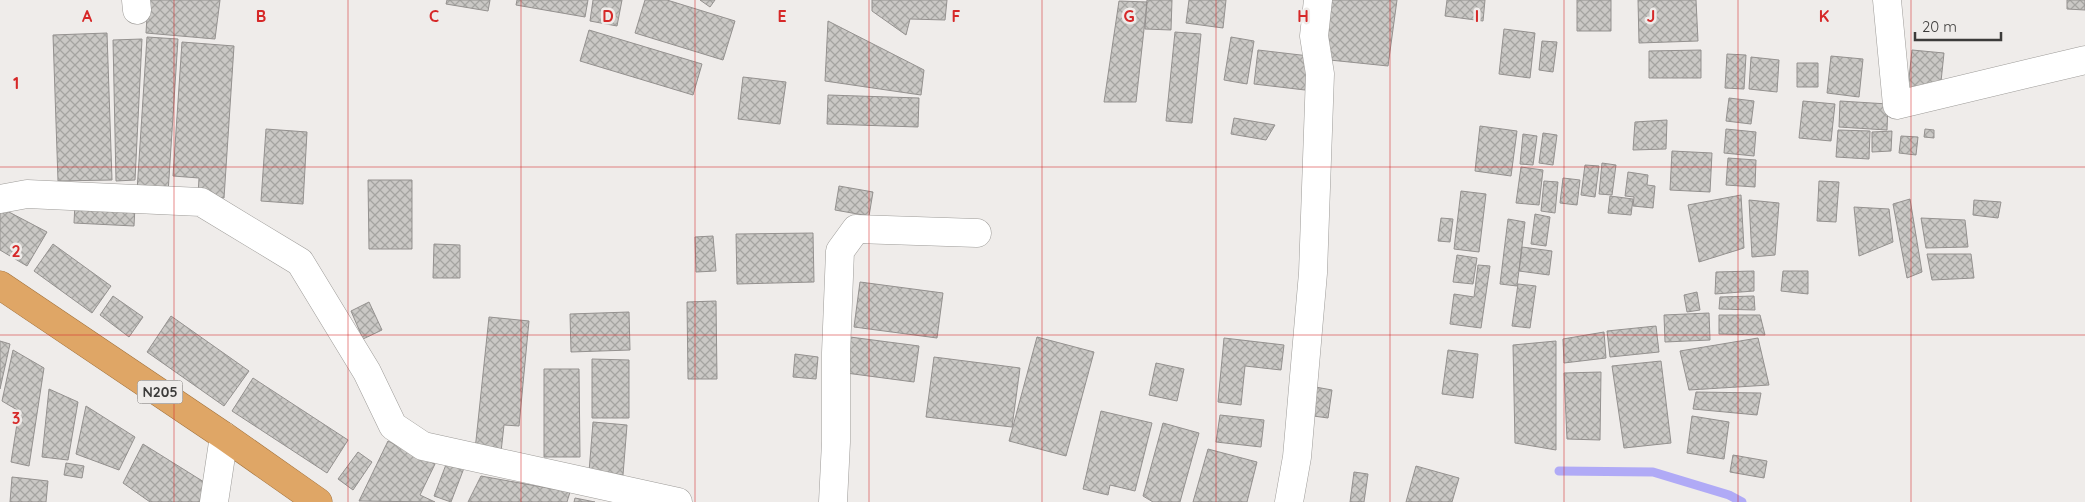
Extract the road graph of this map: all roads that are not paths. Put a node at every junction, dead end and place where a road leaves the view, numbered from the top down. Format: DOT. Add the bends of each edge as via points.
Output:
graph roads {
  1 [pos="1318,0"];
  2 [pos="1887,0"];
  3 [pos="2085,60"];
  4 [pos="0,199"];
  5 [pos="977,233"];
  6 [pos="0,285"];
  7 [pos="224,436"];
  8 [pos="214,502"];
  9 [pos="318,502"];
  10 [pos="678,502"];
  11 [pos="833,502"];
  12 [pos="1289,502"];
  1 -- 12 [label="street" via="1314,36 1320,74 1313,273 1297,457"];
  2 -- 3 [label="street" via="1897,105"];
  4 -- 10 [label="street" via="27,194 201,202 300,262 367,372 393,426 423,446"];
  5 -- 11 [label="street" via="856,229 840,251"];
  6 -- 7 [label="highway, N205"];
  7 -- 8 [label="street"];
  7 -- 9 [label="highway, N205"];
}
